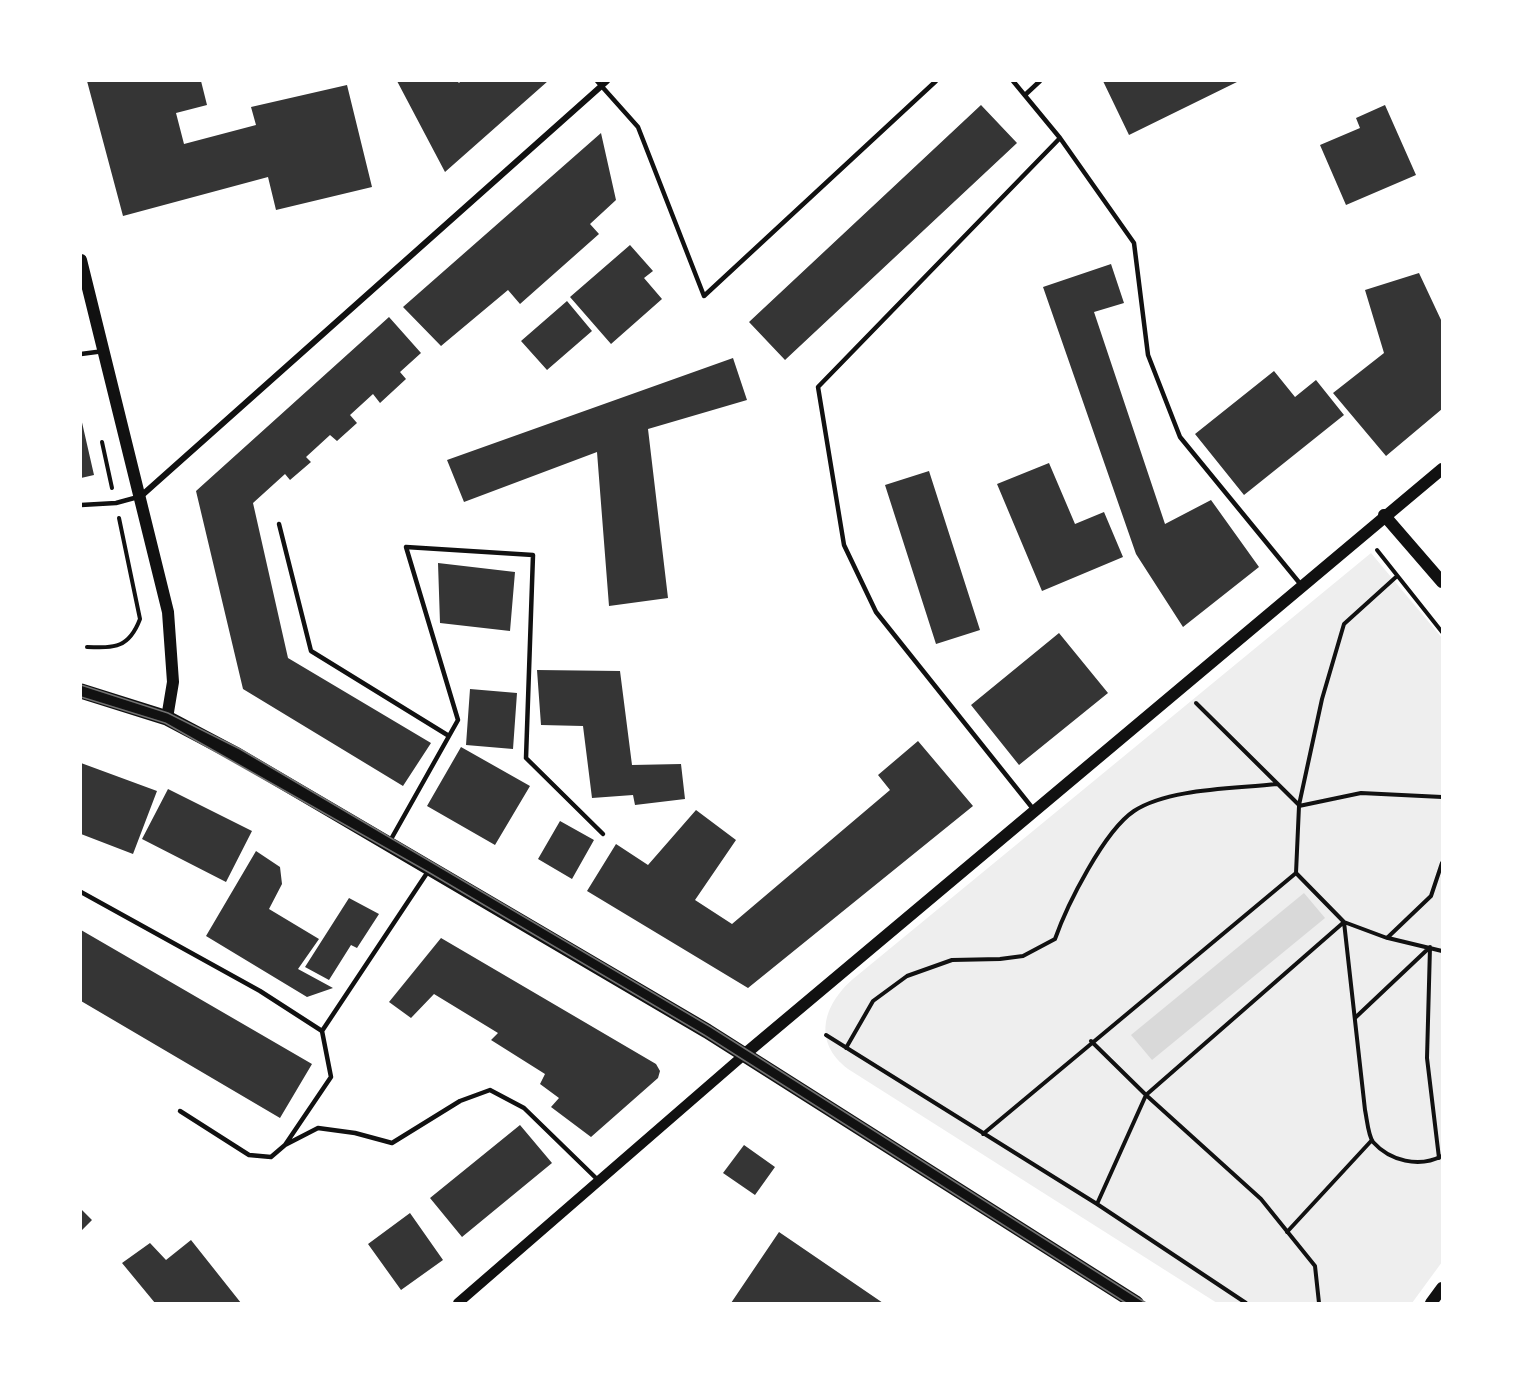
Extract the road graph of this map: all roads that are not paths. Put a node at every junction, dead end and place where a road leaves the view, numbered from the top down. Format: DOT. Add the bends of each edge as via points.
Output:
graph roads {
  1 [pos="936,81"];
  2 [pos="1013,81"];
  3 [pos="1040,81"];
  4 [pos="602,82"];
  5 [pos="1025,95"];
  6 [pos="1060,138"];
  7 [pos="81,260"];
  8 [pos="104,351"];
  9 [pos="81,354"];
  10 [pos="1442,469"];
  11 [pos="140,497"];
  12 [pos="81,505"];
  13 [pos="1384,515"];
  14 [pos="279,524"];
  15 [pos="1442,582"];
  16 [pos="1302,586"];
  17 [pos="81,692"];
  18 [pos="167,718"];
  19 [pos="449,736"];
  20 [pos="1034,810"];
  21 [pos="603,834"];
  22 [pos="389,843"];
  23 [pos="431,868"];
  24 [pos="81,892"];
  25 [pos="322,1031"];
  26 [pos="745,1054"];
  27 [pos="180,1111"];
  28 [pos="285,1145"];
  29 [pos="599,1180"];
  30 [pos="1442,1288"];
  31 [pos="458,1303"];
  32 [pos="1136,1303"];
  33 [pos="1431,1303"];
  1 -- 4 [label="lane" via="704,296 638,127"];
  2 -- 5 [label="lane"];
  3 -- 5 [label="lane"];
  4 -- 11 [label="street"];
  5 -- 6 [label="lane"];
  6 -- 16 [label="lane" via="1134,243 1148,355 1180,437"];
  6 -- 20 [label="lane" via="818,387 844,545 876,612"];
  7 -- 8 [label="main road"];
  8 -- 9 [label="lane"];
  8 -- 11 [label="main road"];
  10 -- 13 [label="main road"];
  11 -- 12 [label="lane"];
  11 -- 18 [label="main road" via="168,612 173,682"];
  13 -- 15 [label="main road"];
  13 -- 16 [label="main road"];
  14 -- 19 [label="lane" via="311,651"];
  16 -- 20 [label="main road"];
  17 -- 18 [label="main road"];
  18 -- 22 [label="main road"];
  19 -- 21 [label="lane" via="458,720 406,547 533,555 526,758"];
  19 -- 22 [label="lane"];
  20 -- 26 [label="main road"];
  22 -- 23 [label="main road"];
  23 -- 25 [label="lane"];
  23 -- 26 [label="main road"];
  24 -- 25 [label="lane" via="260,991"];
  25 -- 28 [label="lane" via="331,1077"];
  26 -- 29 [label="street"];
  26 -- 32 [label="main road"];
  27 -- 28 [label="lane" via="249,1155 271,1157"];
  28 -- 29 [label="lane" via="318,1128 392,1143 460,1101 490,1090 524,1108"];
  29 -- 31 [label="street"];
  30 -- 33 [label="main road"];
}
